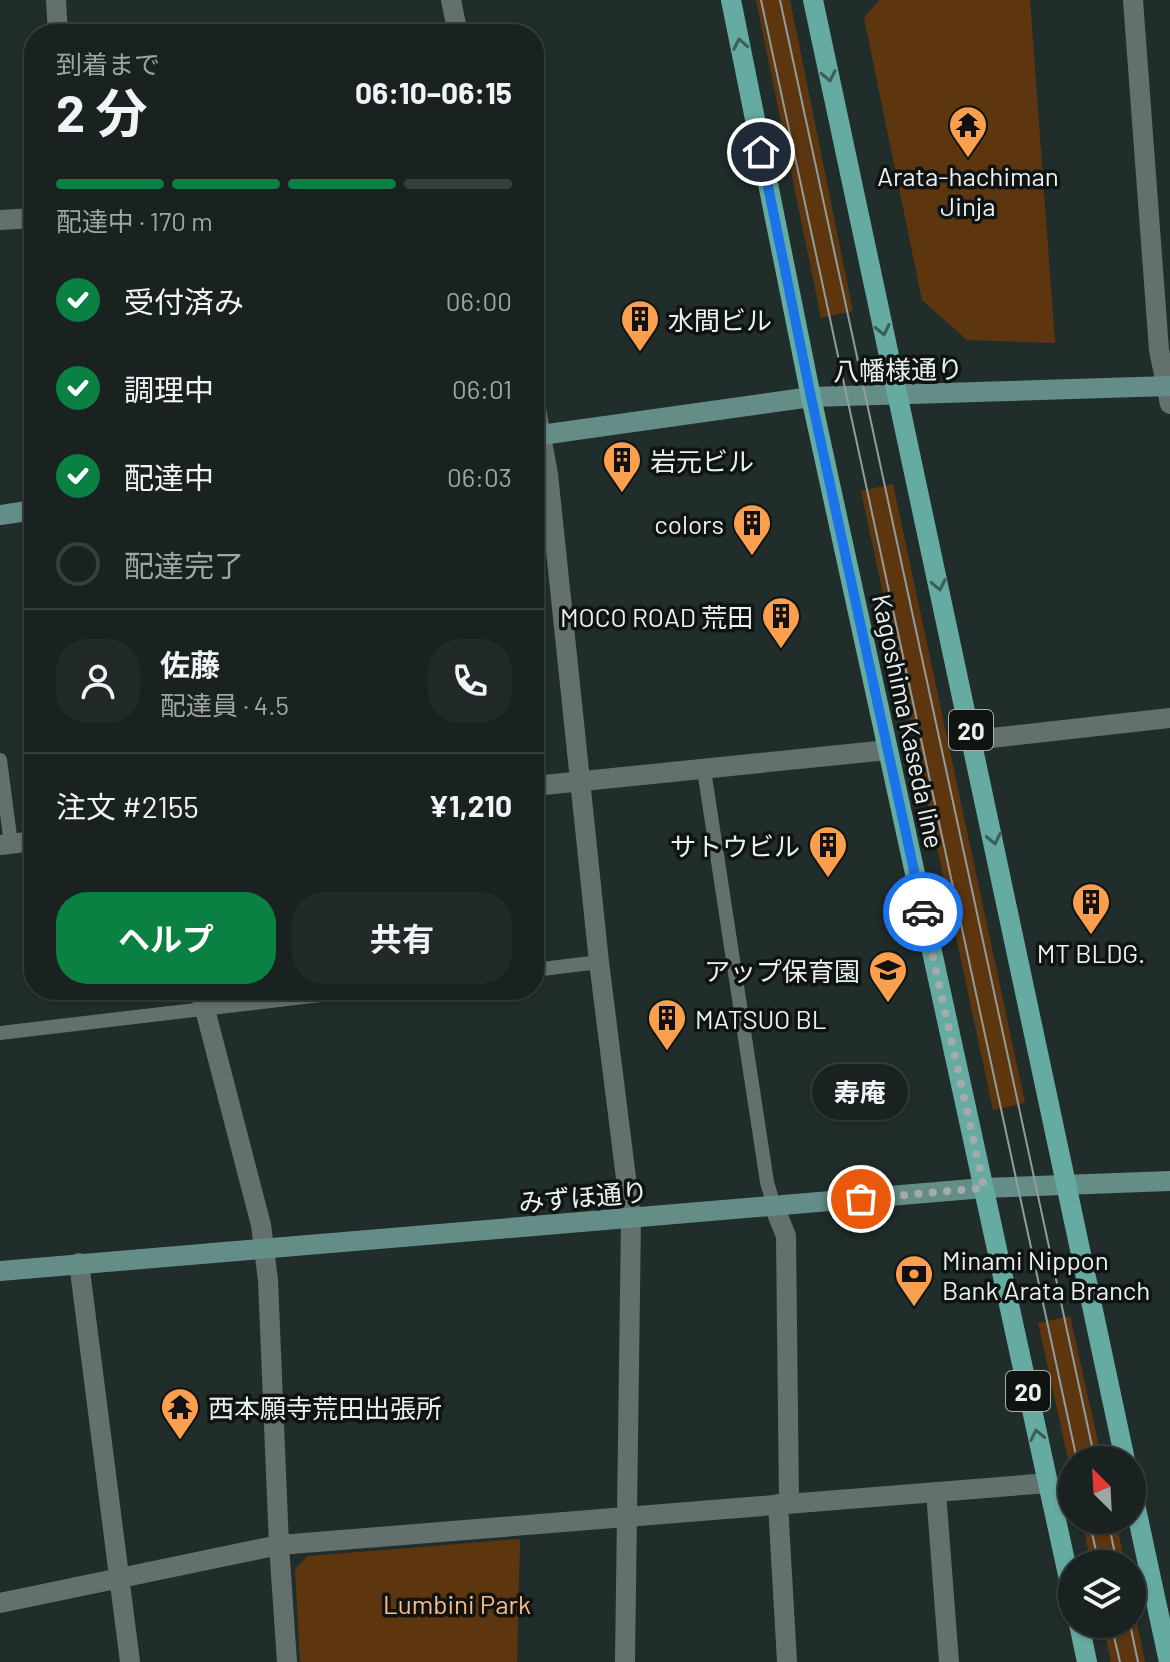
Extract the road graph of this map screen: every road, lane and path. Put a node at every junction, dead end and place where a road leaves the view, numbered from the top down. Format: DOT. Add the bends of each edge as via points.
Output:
graph roads {
  1 [pos="56,0"];
  2 [pos="451,0"];
  3 [pos="731,0"];
  4 [pos="813,0"];
  5 [pos="1133,0"];
  6 [pos="57,24"];
  7 [pos="456,24"];
  8 [pos="24,219"];
  9 [pos="0,220"];
  10 [pos="1169,392"];
  11 [pos="897,395"];
  12 [pos="811,397"];
  13 [pos="544,435"];
  14 [pos="544,459"];
  15 [pos="24,511"];
  16 [pos="0,515"];
  17 [pos="1170,718"];
  18 [pos="973,740"];
  19 [pos="888,750"];
  20 [pos="0,760"];
  21 [pos="704,770"];
  22 [pos="581,782"];
  23 [pos="544,785"];
  24 [pos="6,844"];
  25 [pos="599,962"];
  26 [pos="544,969"];
  27 [pos="196,1000"];
  28 [pos="202,1000"];
  29 [pos="0,1033"];
  30 [pos="1170,1181"];
  31 [pos="1066,1184"];
  32 [pos="984,1188"];
  33 [pos="774,1206"];
  34 [pos="631,1218"];
  35 [pos="264,1248"];
  36 [pos="79,1263"];
  37 [pos="0,1271"];
  38 [pos="1122,1446"];
  39 [pos="1048,1483"];
  40 [pos="936,1492"];
  41 [pos="784,1503"];
  42 [pos="626,1516"];
  43 [pos="1141,1534"];
  44 [pos="279,1545"];
  45 [pos="1063,1550"];
  46 [pos="118,1578"];
  47 [pos="0,1603"];
  48 [pos="1082,1638"];
  49 [pos="130,1662"];
  50 [pos="287,1662"];
  51 [pos="625,1662"];
  52 [pos="787,1662"];
  53 [pos="949,1662"];
  54 [pos="1087,1662"];
  55 [pos="1169,1662"];
  1 -- 6 [label="street"];
  2 -- 7 [label="street"];
  12 -- 3 [label="main road, Kagoshima Kaseda line / 20, one-way"];
  4 -- 11 [label="main road, 20, one-way"];
  5 -- 10 [label="street" via="1159,350"];
  8 -- 9 [label="street"];
  10 -- 11 [label="street, 八幡様通り"];
  11 -- 12 [label="street, 八幡様通り"];
  11 -- 18 [label="main road, 20, one-way"];
  12 -- 13 [label="street, 八幡様通り"];
  12 -- 19 [label="main road, Kagoshima Kaseda line / 20"];
  14 -- 22 [label="street"];
  15 -- 16 [label="street"];
  17 -- 18 [label="street"];
  18 -- 31 [label="main road, 20, one-way"];
  19 -- 21 [label="street"];
  19 -- 32 [label="main road, Kagoshima Kaseda line / 20"];
  20 -- 24 [label="lane"];
  21 -- 22 [label="street"];
  21 -- 33 [label="lane"];
  22 -- 23 [label="street"];
  22 -- 25 [label="street"];
  25 -- 26 [label="lane"];
  25 -- 34 [label="street"];
  27 -- 29 [label="lane"];
  28 -- 35 [label="street"];
  30 -- 31 [label="street, みずほ通り"];
  31 -- 32 [label="street, みずほ通り"];
  31 -- 38 [label="main road, 20"];
  32 -- 33 [label="street, みずほ通り"];
  39 -- 32 [label="main road, Kagoshima Kaseda line / 20, one-way"];
  33 -- 34 [label="street, みずほ通り"];
  33 -- 41 [label="street" via="786,1236"];
  34 -- 35 [label="street, みずほ通り"];
  34 -- 42 [label="street"];
  35 -- 36 [label="street, みずほ通り"];
  35 -- 44 [label="street"];
  36 -- 37 [label="street, みずほ通り"];
  36 -- 46 [label="street"];
  39 -- 40 [label="street"];
  39 -- 45 [label="main road, Kagoshima Kaseda line / 20"];
  40 -- 41 [label="street"];
  40 -- 53 [label="street"];
  41 -- 42 [label="street"];
  41 -- 52 [label="street"];
  42 -- 44 [label="street"];
  42 -- 51 [label="street"];
  43 -- 55 [label="main road"];
  44 -- 46 [label="street"];
  44 -- 50 [label="street"];
  46 -- 47 [label="street"];
  46 -- 49 [label="street"];
  48 -- 54 [label="main road"];
}
